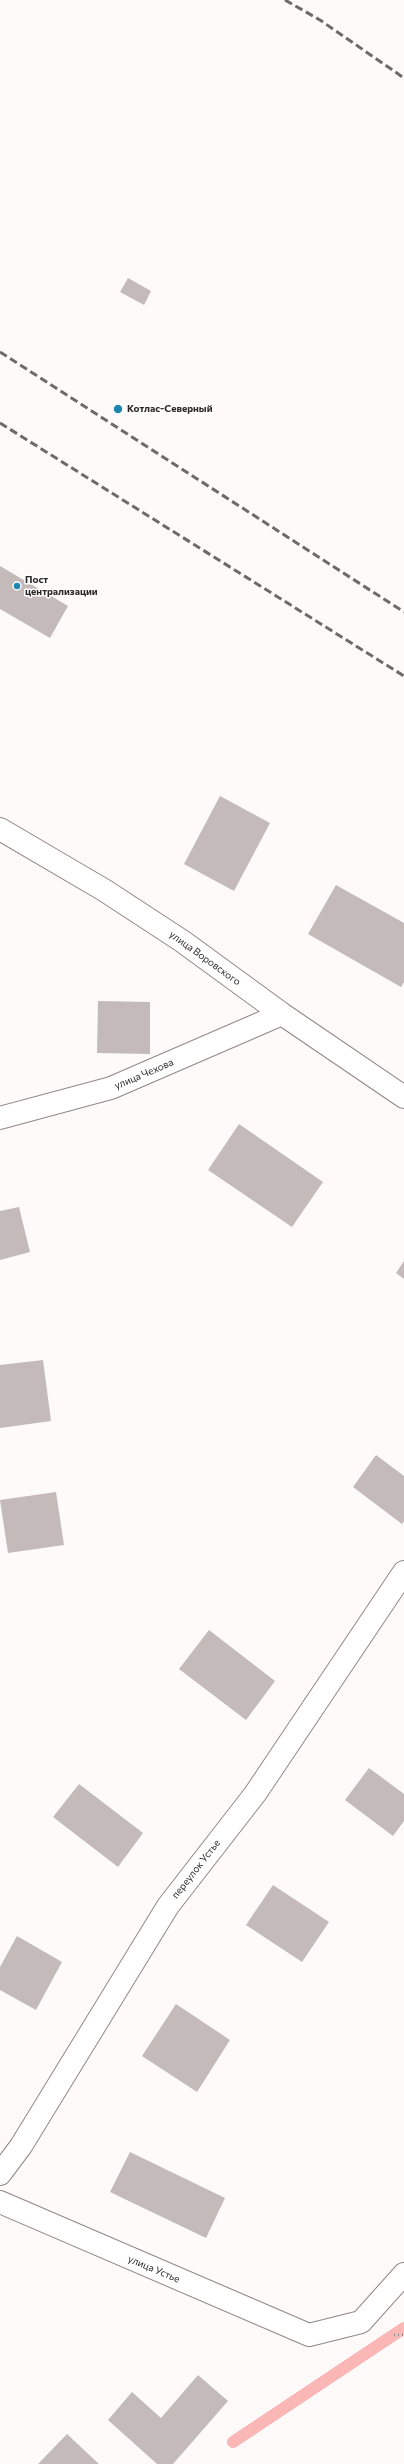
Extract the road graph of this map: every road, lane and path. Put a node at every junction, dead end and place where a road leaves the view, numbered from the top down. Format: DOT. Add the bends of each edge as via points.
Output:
graph roads {
  1 [pos="0,829"];
  2 [pos="282,1014"];
  3 [pos="404,1097"];
  4 [pos="0,1118"];
  5 [pos="404,1572"];
  6 [pos="0,2174"];
  7 [pos="0,2202"];
  8 [pos="404,2274"];
  1 -- 2 [label="street, улица Воровского" via="143,915"];
  2 -- 3 [label="street, улица Воровского"];
  2 -- 4 [label="street, улица Чехова" via="111,1088"];
  5 -- 6 [label="street, переулок Устье" via="255,1794 168,1906 21,2146"];
  7 -- 8 [label="street, улица Устье" via="309,2335 361,2322"];
}
